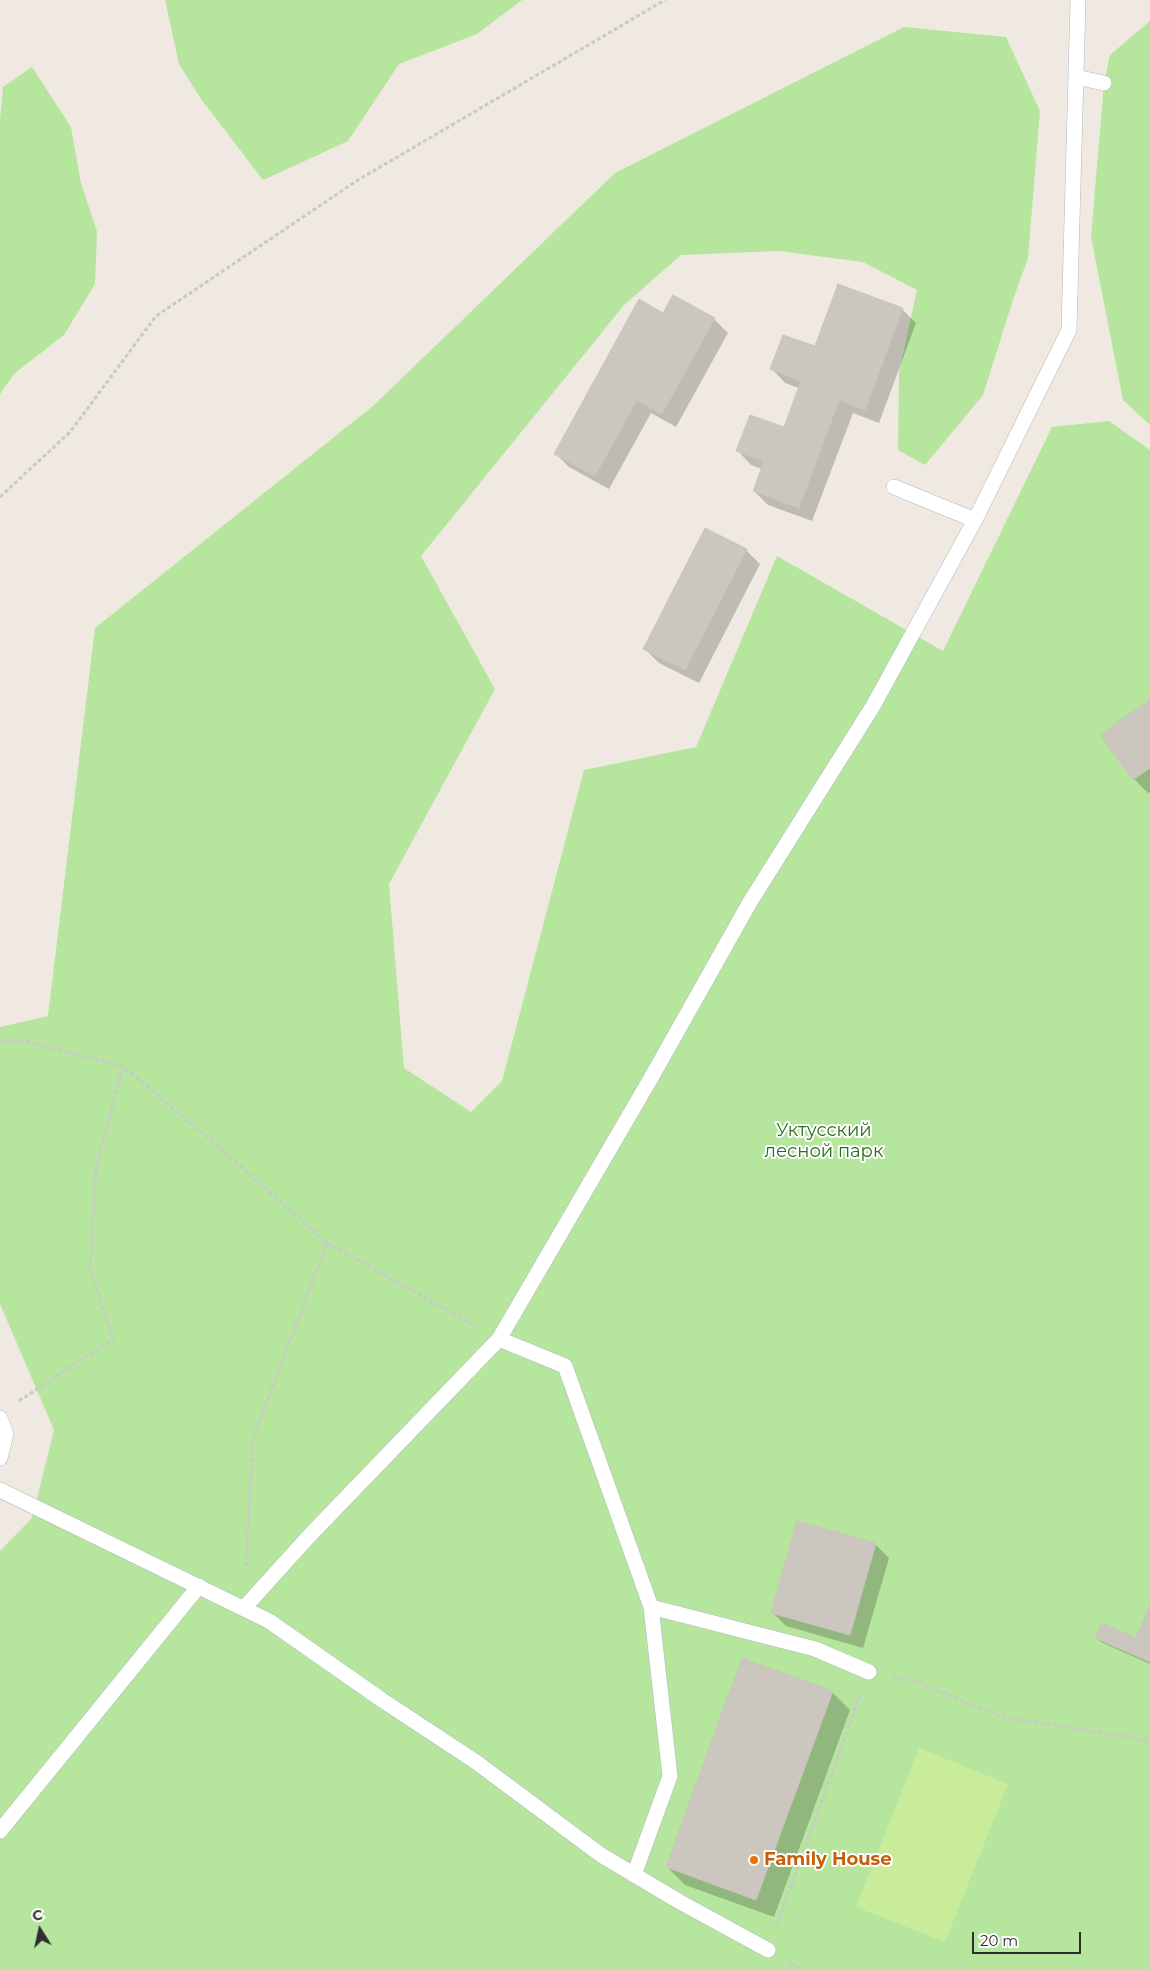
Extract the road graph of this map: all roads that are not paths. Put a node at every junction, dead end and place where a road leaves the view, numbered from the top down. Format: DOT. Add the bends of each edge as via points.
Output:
graph roads {
  1 [pos="1078,0"];
  2 [pos="1076,77"];
  3 [pos="1104,83"];
  4 [pos="894,487"];
  5 [pos="975,520"];
  6 [pos="499,1338"];
  7 [pos="0,1418"];
  8 [pos="0,1458"];
  9 [pos="0,1490"];
  10 [pos="198,1586"];
  11 [pos="651,1607"];
  12 [pos="244,1608"];
  13 [pos="868,1672"];
  14 [pos="0,1831"];
  15 [pos="634,1875"];
  16 [pos="768,1950"];
  1 -- 2 [label="lane"];
  2 -- 3 [label="lane"];
  2 -- 5 [label="lane" via="1068,330"];
  4 -- 5 [label="lane"];
  5 -- 6 [label="lane" via="873,706 750,902 652,1078"];
  6 -- 11 [label="lane" via="565,1366"];
  6 -- 12 [label="lane" via="310,1534"];
  7 -- 8 [label="lane" via="6,1434"];
  9 -- 10 [label="lane"];
  10 -- 12 [label="lane"];
  10 -- 14 [label="lane"];
  11 -- 13 [label="lane" via="815,1649"];
  11 -- 15 [label="lane" via="670,1776"];
  12 -- 15 [label="lane" via="269,1620 476,1762 601,1855"];
  15 -- 16 [label="lane"];
}
